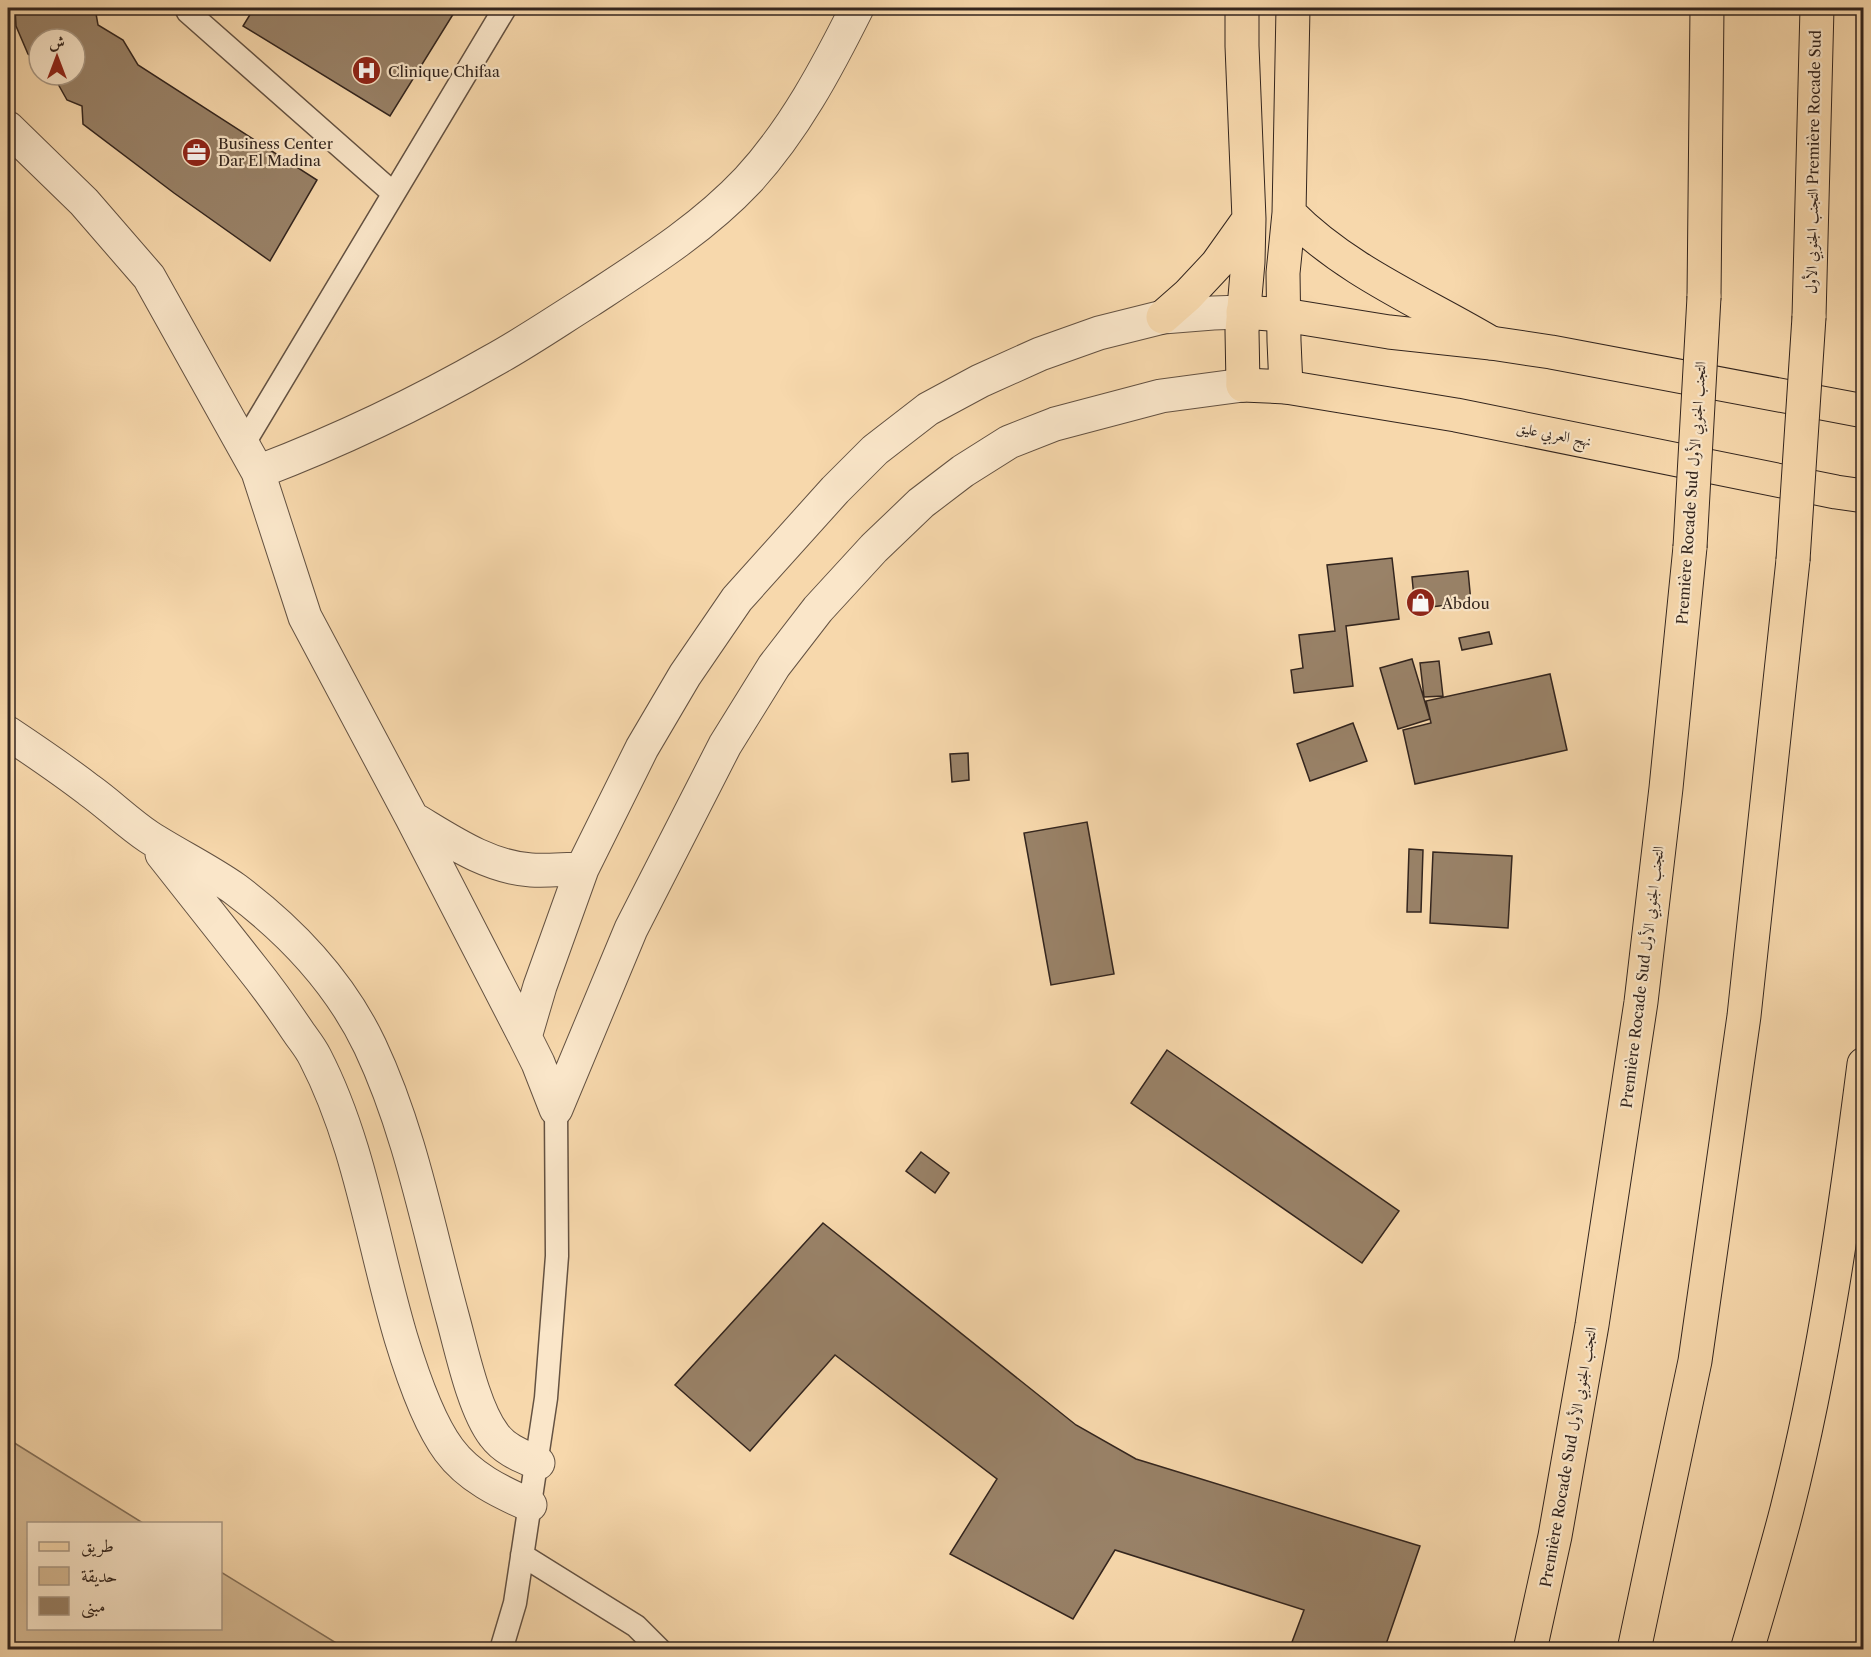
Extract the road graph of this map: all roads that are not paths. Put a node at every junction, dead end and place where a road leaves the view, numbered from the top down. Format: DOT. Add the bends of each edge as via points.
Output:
graph roads {
  1 [pos="186,8"];
  2 [pos="506,8"];
  3 [pos="857,8"];
  4 [pos="1242,8"];
  5 [pos="1293,8"];
  6 [pos="1707,8"];
  7 [pos="1817,8"];
  8 [pos="8,128"];
  9 [pos="393,193"];
  10 [pos="1289,213"];
  11 [pos="1249,219"];
  12 [pos="1243,312"];
  13 [pos="1284,315"];
  14 [pos="1163,317"];
  15 [pos="1491,343"];
  16 [pos="1243,385"];
  17 [pos="1286,387"];
  18 [pos="1863,411"];
  19 [pos="250,458"];
  20 [pos="1863,496"];
  21 [pos="8,733"];
  22 [pos="412,818"];
  23 [pos="148,836"];
  24 [pos="582,869"];
  25 [pos="525,1037"];
  26 [pos="1863,1064"];
  27 [pos="556,1109"];
  28 [pos="538,1463"];
  29 [pos="530,1505"];
  30 [pos="522,1555"];
  31 [pos="501,1650"];
  32 [pos="660,1650"];
  33 [pos="1530,1650"];
  34 [pos="1634,1650"];
  35 [pos="1747,1650"];
  1 -- 9 [label="lane"];
  2 -- 9 [label="lane"];
  3 -- 19 [label="street" via="812,93 775,147 707,218 648,262 493,361 399,411 312,451"];
  4 -- 11 [label="main road"];
  5 -- 10 [label="main road"];
  6 -- 33 [label="main road, Première Rocade Sud التجنب الجنوبي الأول, bridge" via="1704,297 1690,547 1666,788 1641,1002 1592,1325 1555,1536"];
  7 -- 34 [label="main road, التجنب الجنوبي الأول Première Rocade Sud, bridge" via="1809,317 1793,560 1744,1016 1695,1361"];
  8 -- 19 [label="street" via="84,202 149,277"];
  9 -- 19 [label="lane"];
  10 -- 13 [label="main road" via="1283,273"];
  10 -- 15 [label="main road" via="1310,234 1364,272"];
  11 -- 12 [label="main road"];
  11 -- 14 [label="main road" via="1218,264"];
  12 -- 13 [label="main road"];
  12 -- 14 [label="street"];
  12 -- 16 [label="main road"];
  13 -- 15 [label="main road"];
  13 -- 17 [label="main road"];
  14 -- 24 [label="street" via="1099,333 980,381 928,409 875,450 737,599 642,748"];
  15 -- 18 [label="main road"];
  16 -- 17 [label="main road, نهج العربي عليق"];
  16 -- 27 [label="street" via="1161,396 1055,424 1009,442 921,503 874,548 818,609 774,666 725,745 631,929"];
  17 -- 20 [label="main road, نهج العربي عليق" via="1456,415"];
  19 -- 22 [label="street" via="305,617"];
  21 -- 23 [label="street"];
  22 -- 24 [label="street" via="475,855 504,865 530,870"];
  22 -- 25 [label="street"];
  23 -- 28 [label="street" via="233,888 268,916 326,975 352,1014 391,1094 480,1409 502,1445"];
  23 -- 29 [label="street" via="272,994 314,1055 336,1104 356,1165 407,1360 424,1404 449,1450 477,1477"];
  24 -- 25 [label="street"];
  25 -- 27 [label="street"];
  26 -- 35 [label="main road" via="1850,1180 1813,1390 1788,1507"];
  27 -- 28 [label="lane" via="557,1256"];
  28 -- 29 [label="lane"];
  29 -- 30 [label="lane"];
  30 -- 31 [label="lane" via="515,1603"];
  30 -- 32 [label="lane" via="636,1626"];
}
